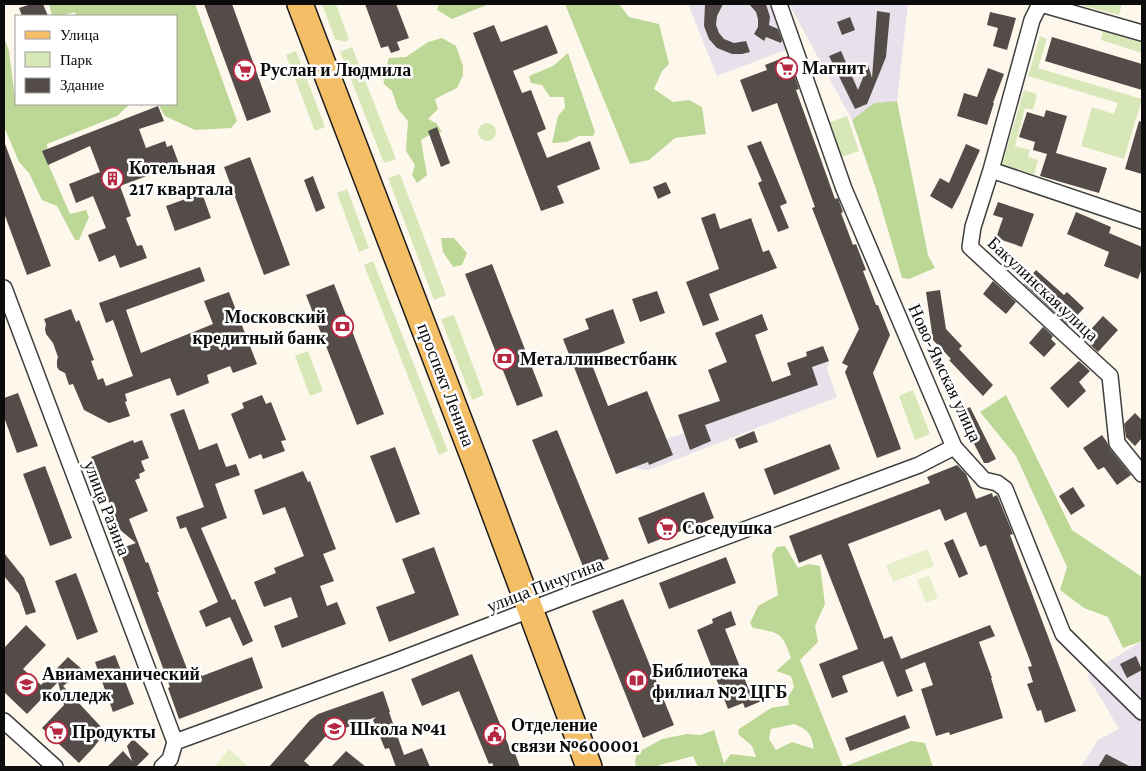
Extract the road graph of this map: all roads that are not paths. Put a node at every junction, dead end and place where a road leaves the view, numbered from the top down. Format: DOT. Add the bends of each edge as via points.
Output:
graph roads {
  1 [pos="300,4"];
  2 [pos="779,4"];
  3 [pos="1040,4"];
  4 [pos="1142,33"];
  5 [pos="991,170"];
  6 [pos="1142,221"];
  7 [pos="4,288"];
  8 [pos="954,447"];
  9 [pos="1142,474"];
  10 [pos="530,610"];
  11 [pos="1142,712"];
  12 [pos="4,721"];
  13 [pos="175,742"];
  14 [pos="55,767"];
  15 [pos="162,767"];
  16 [pos="589,767"];
  1 -- 10 [label="main road, проспект Ленина"];
  2 -- 8 [label="street, Ново-Ямская улица" via="844,189"];
  3 -- 4 [label="street"];
  3 -- 5 [label="street, Бакулинская улица" via="1032,20"];
  5 -- 6 [label="street"];
  5 -- 9 [label="street, Бакулинская улица" via="970,247 1110,376 1117,443"];
  7 -- 13 [label="street, улица Разина"];
  8 -- 10 [label="street, улица Пичугина" via="919,465"];
  8 -- 11 [label="street, Ново-Ямская улица" via="984,480 997,483 1004,489 1063,634"];
  10 -- 13 [label="street, улица Пичугина"];
  10 -- 16 [label="main road, проспект Ленина"];
  12 -- 14 [label="street"];
  13 -- 15 [label="street" via="170,759"];
}
